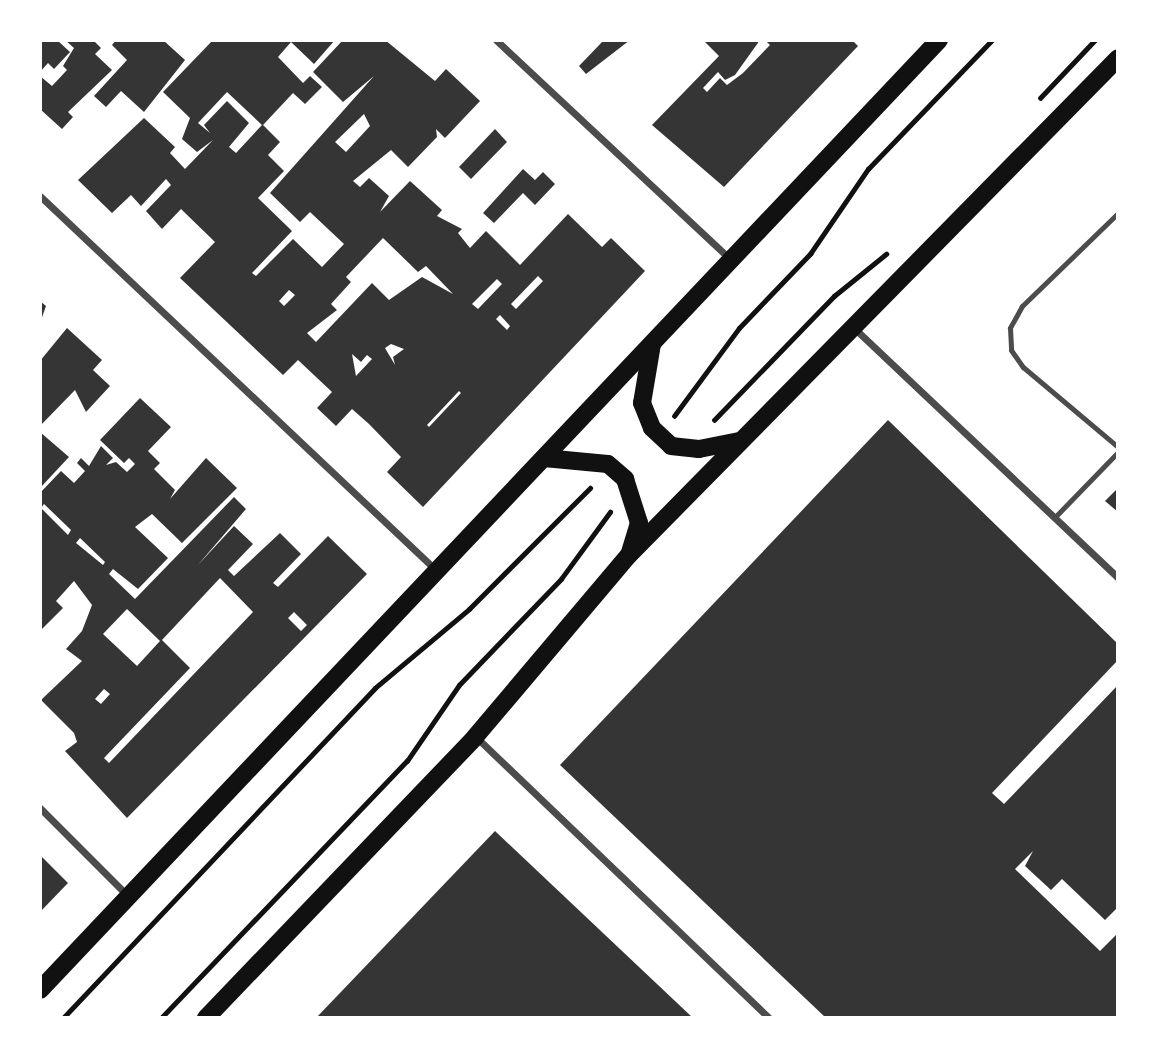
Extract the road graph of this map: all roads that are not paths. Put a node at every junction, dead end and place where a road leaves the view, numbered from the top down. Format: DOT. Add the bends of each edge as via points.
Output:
graph roads {
  1 [pos="496,40"];
  2 [pos="939,40"];
  3 [pos="1118,58"];
  4 [pos="40,196"];
  5 [pos="1118,213"];
  6 [pos="731,260"];
  7 [pos="853,327"];
  8 [pos="652,344"];
  9 [pos="739,441"];
  10 [pos="1118,449"];
  11 [pos="544,458"];
  12 [pos="1054,518"];
  13 [pos="629,555"];
  14 [pos="437,571"];
  15 [pos="1118,578"];
  16 [pos="475,737"];
  17 [pos="40,808"];
  18 [pos="128,896"];
  19 [pos="40,990"];
  20 [pos="206,1018"];
  21 [pos="769,1018"];
  1 -- 6 [label="street"];
  2 -- 6 [label="main road"];
  3 -- 7 [label="main road"];
  4 -- 14 [label="street"];
  5 -- 10 [label="lane" via="1022,306 1010,328 1011,350 1023,367"];
  6 -- 8 [label="main road"];
  7 -- 9 [label="main road"];
  7 -- 12 [label="street"];
  8 -- 9 [label="main road" via="642,403 663,438 671,446 699,449"];
  8 -- 11 [label="main road"];
  9 -- 13 [label="main road"];
  10 -- 12 [label="lane"];
  11 -- 13 [label="main road" via="608,464 615,481 637,504"];
  11 -- 14 [label="main road"];
  12 -- 15 [label="street"];
  13 -- 16 [label="main road"];
  14 -- 18 [label="main road"];
  16 -- 20 [label="main road"];
  16 -- 21 [label="street"];
  17 -- 18 [label="street"];
  18 -- 19 [label="main road"];
}
